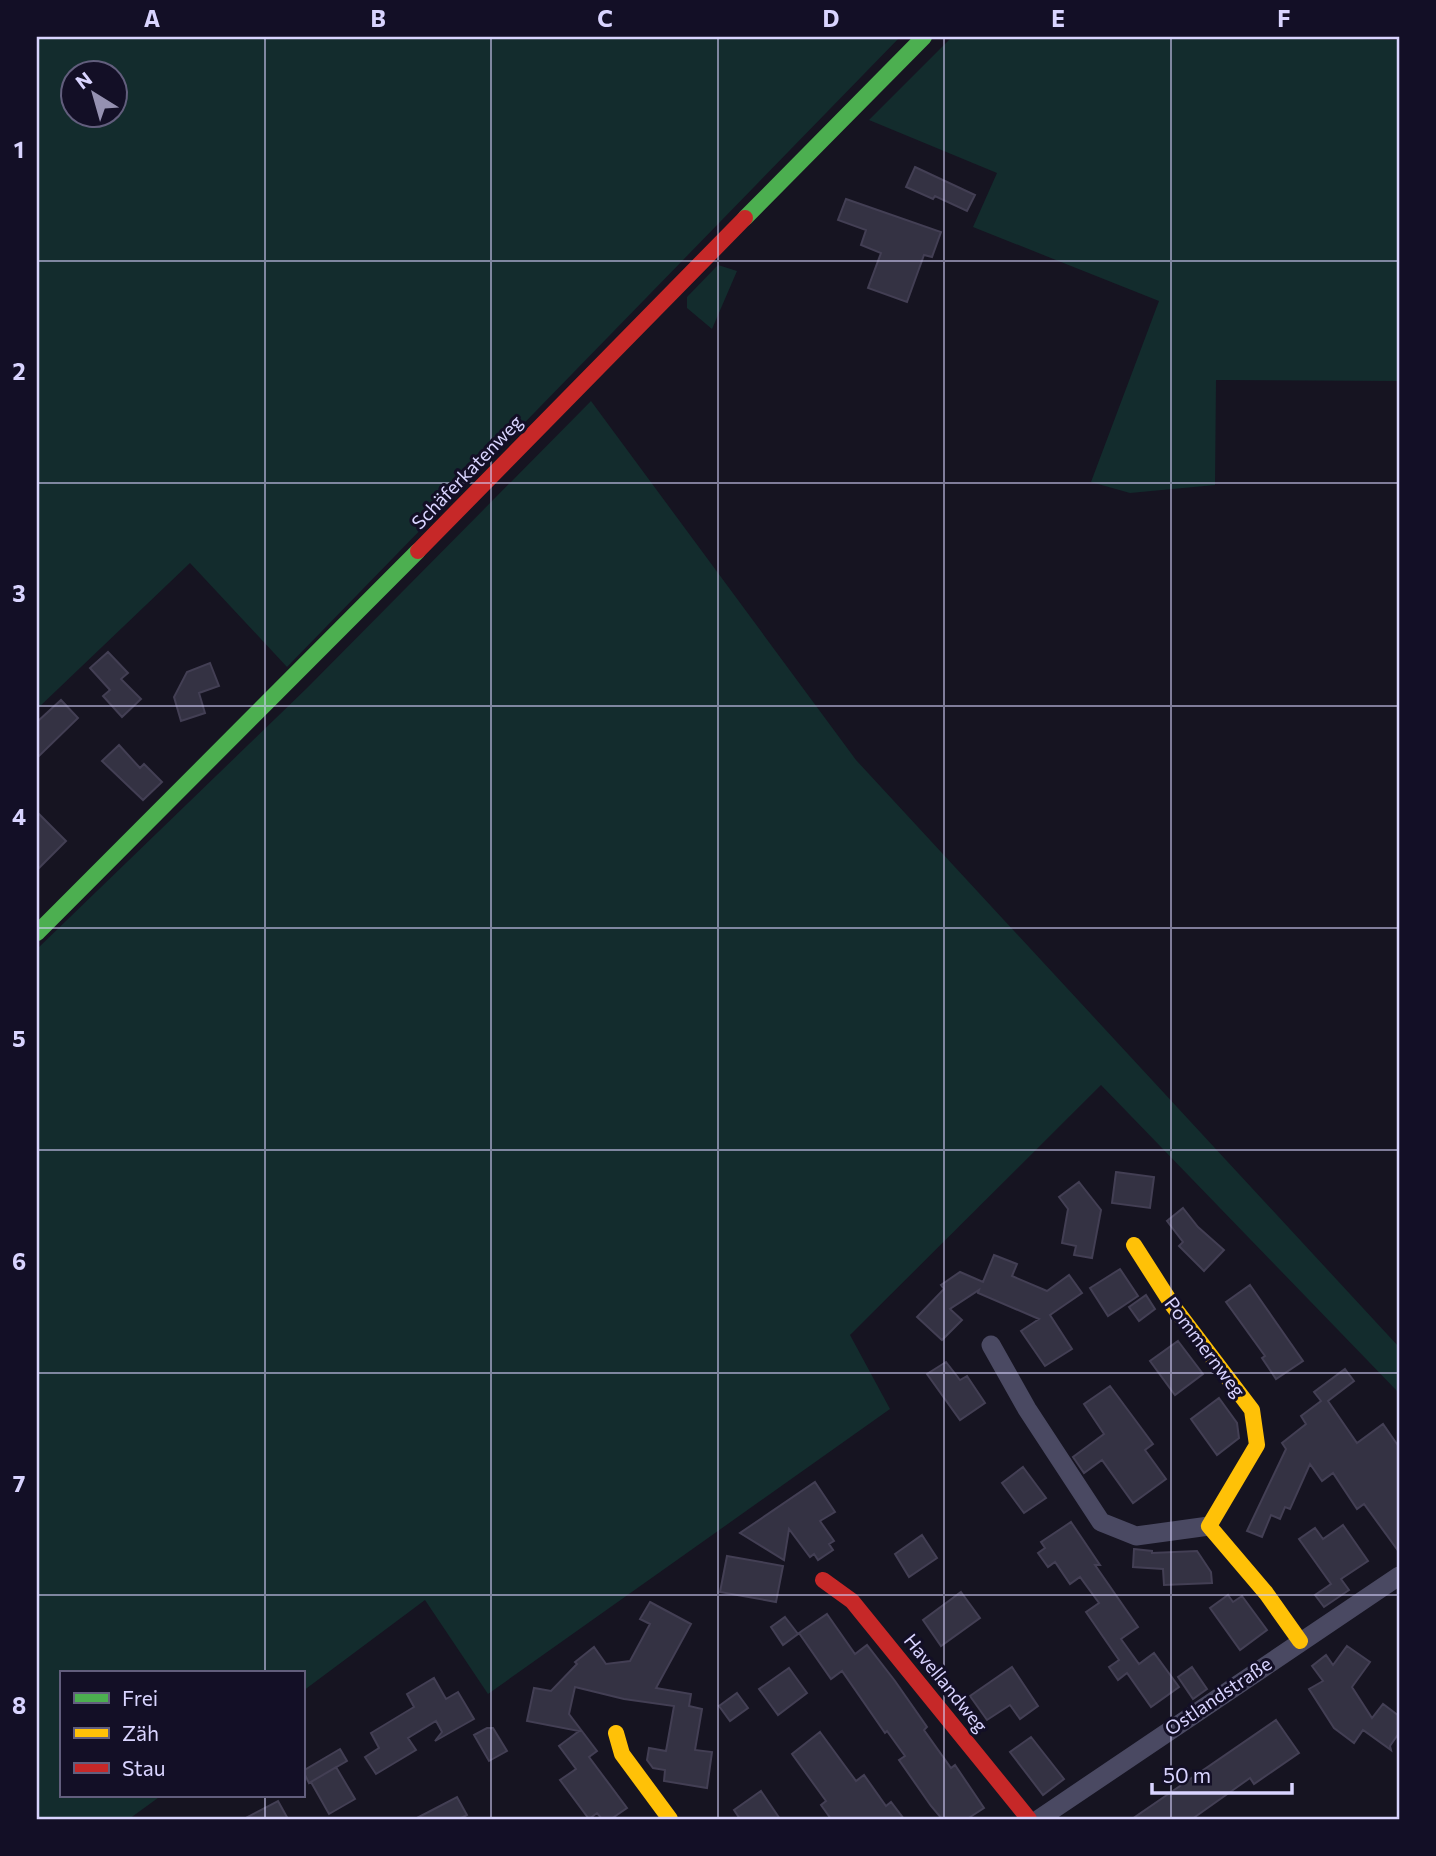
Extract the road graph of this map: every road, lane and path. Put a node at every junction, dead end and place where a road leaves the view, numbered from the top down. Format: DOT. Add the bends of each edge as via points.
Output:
graph roads {
  1 [pos="924,37"];
  2 [pos="37,933"];
  3 [pos="1134,1245"];
  4 [pos="991,1345"];
  5 [pos="1209,1526"];
  6 [pos="1399,1576"];
  7 [pos="822,1580"];
  8 [pos="1300,1641"];
  9 [pos="616,1733"];
  10 [pos="670,1819"];
  11 [pos="1029,1819"];
  12 [pos="1039,1819"];
  1 -- 2 [label="street, Schäferkatenweg"];
  3 -- 5 [label="street, Pommernweg" via="1173,1306 1252,1410 1257,1446"];
  4 -- 5 [label="street" via="1101,1522 1136,1536"];
  5 -- 8 [label="street"];
  6 -- 8 [label="street, Ostlandstraße"];
  7 -- 11 [label="street, Havellandweg" via="852,1601"];
  8 -- 12 [label="street, Ostlandstraße"];
  9 -- 10 [label="street" via="622,1754"];
}
